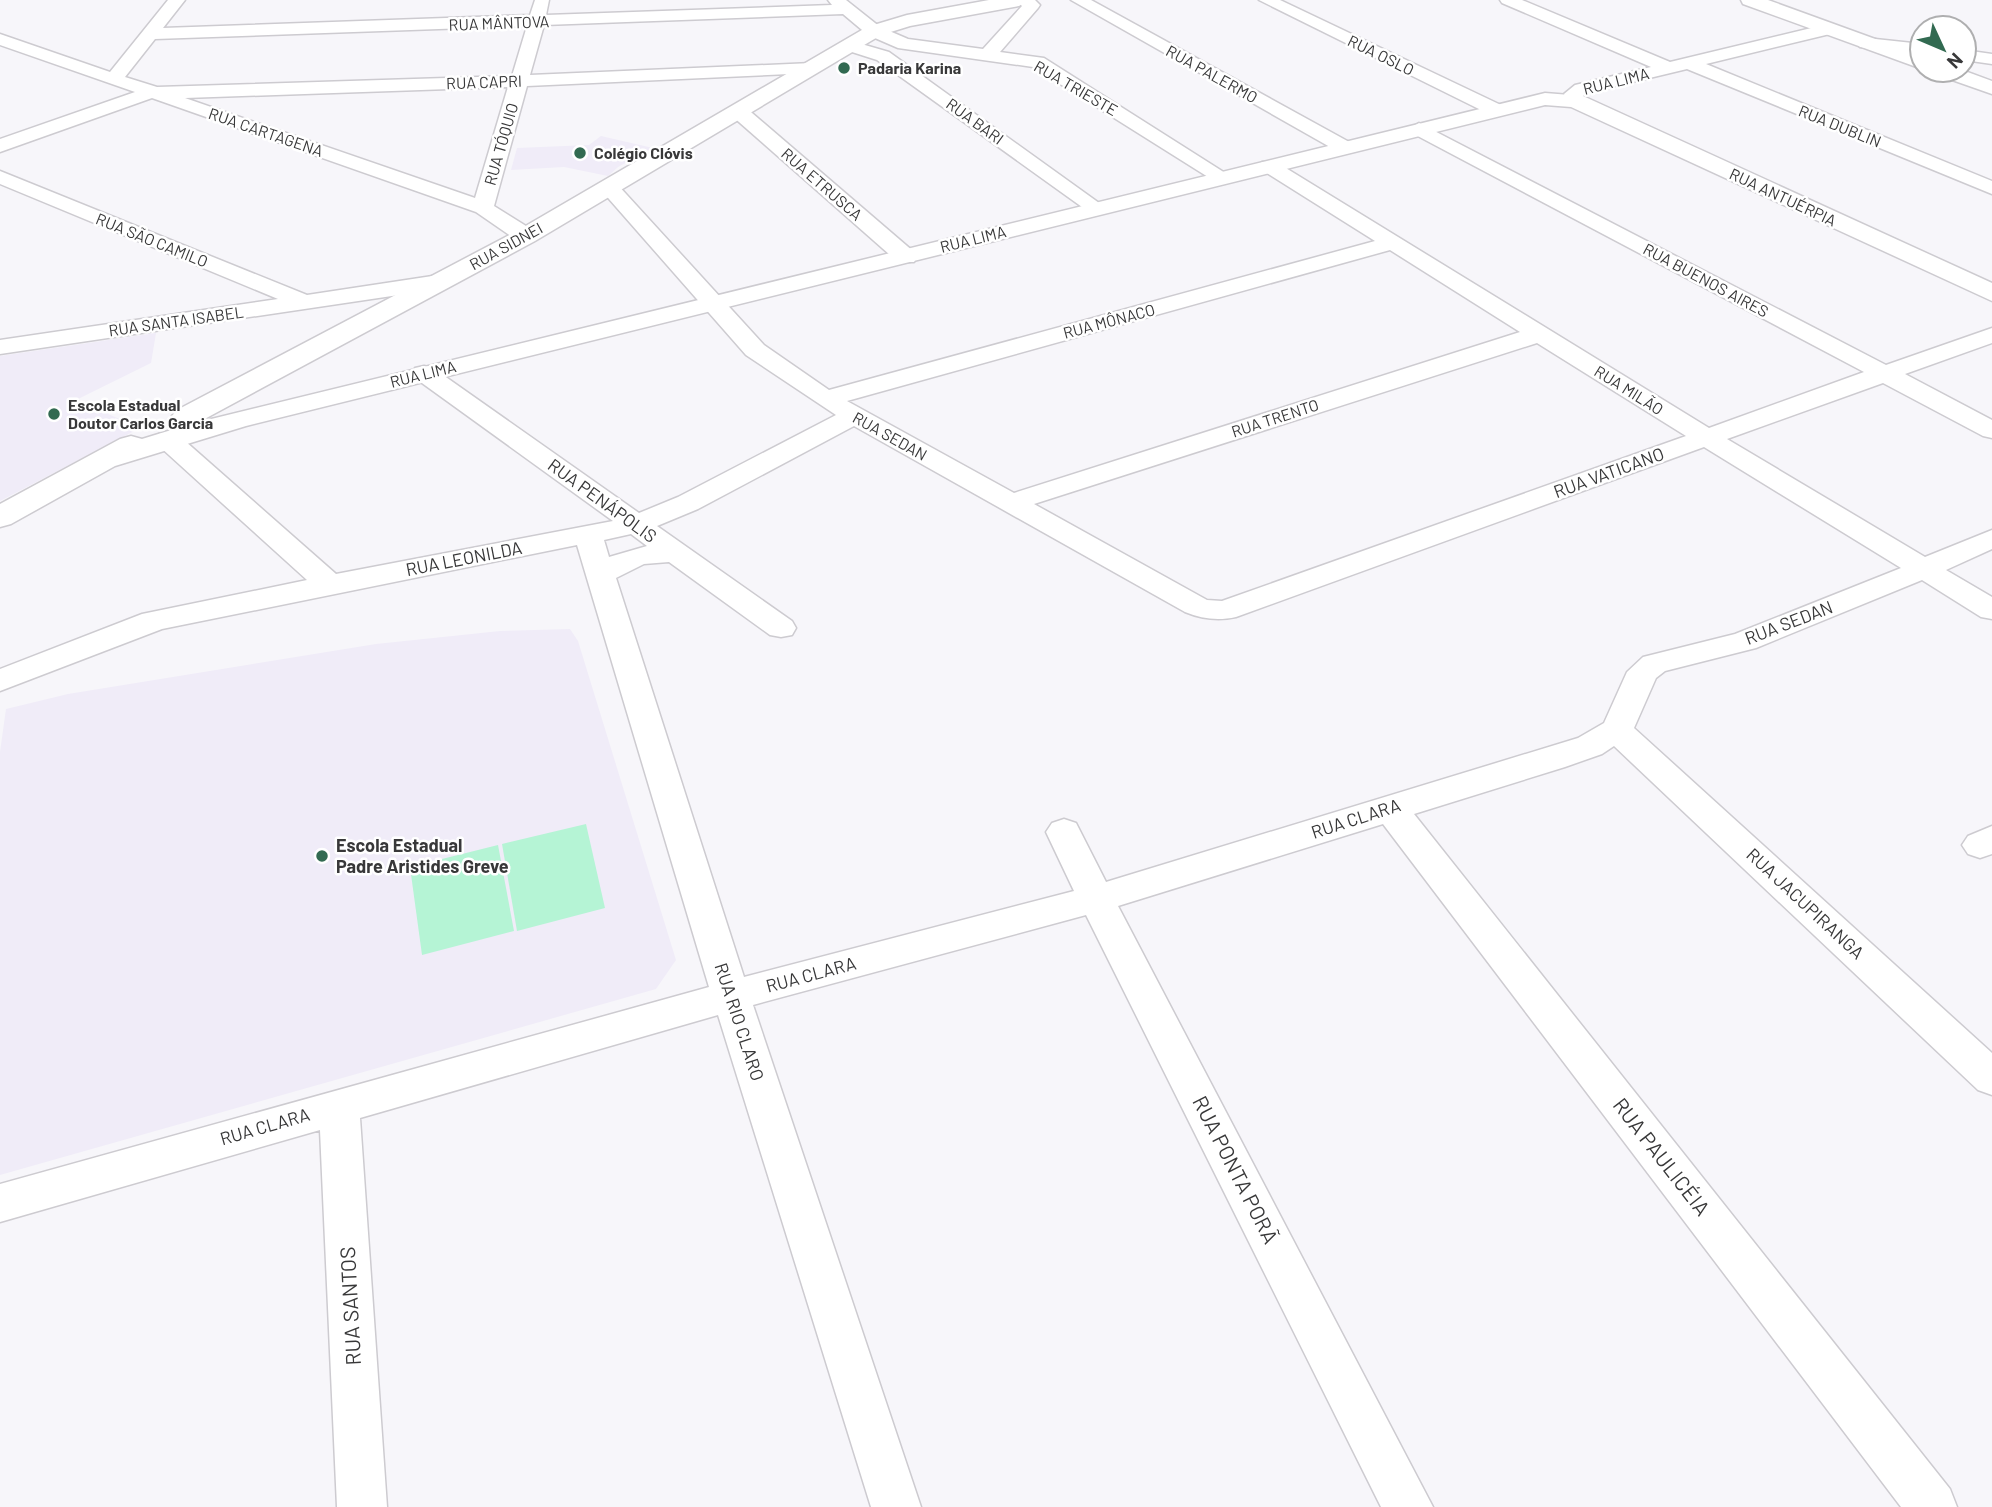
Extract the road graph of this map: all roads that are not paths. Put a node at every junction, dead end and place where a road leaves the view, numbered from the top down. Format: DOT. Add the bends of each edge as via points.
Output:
graph roads {
  1 [pos="177,0"];
  2 [pos="543,0"];
  3 [pos="1022,0"];
  4 [pos="1079,0"];
  5 [pos="1267,0"];
  6 [pos="1508,0"];
  7 [pos="1749,0"];
  8 [pos="842,4"];
  9 [pos="537,22"];
  10 [pos="1828,29"];
  11 [pos="150,34"];
  12 [pos="0,39"];
  13 [pos="875,41"];
  14 [pos="1867,43"];
  15 [pos="1908,47"];
  16 [pos="988,54"];
  17 [pos="1908,58"];
  18 [pos="1689,63"];
  19 [pos="1992,66"];
  20 [pos="812,68"];
  21 [pos="1669,68"];
  22 [pos="114,79"];
  23 [pos="519,81"];
  24 [pos="1983,85"];
  25 [pos="155,93"];
  26 [pos="1574,101"];
  27 [pos="1496,110"];
  28 [pos="738,111"];
  29 [pos="1419,129"];
  30 [pos="0,146"];
  31 [pos="1345,147"];
  32 [pos="1269,166"];
  33 [pos="0,177"];
  34 [pos="1223,178"];
  35 [pos="609,187"];
  36 [pos="1992,188"];
  37 [pos="483,208"];
  38 [pos="1096,208"];
  39 [pos="526,236"];
  40 [pos="1392,243"];
  41 [pos="906,257"];
  42 [pos="439,282"];
  43 [pos="1992,293"];
  44 [pos="351,295"];
  45 [pos="304,302"];
  46 [pos="711,302"];
  47 [pos="383,313"];
  48 [pos="1539,334"];
  49 [pos="1992,335"];
  50 [pos="0,347"];
  51 [pos="424,373"];
  52 [pos="1883,373"];
  53 [pos="825,399"];
  54 [pos="225,412"];
  55 [pos="854,416"];
  56 [pos="1992,430"];
  57 [pos="1707,438"];
  58 [pos="176,442"];
  59 [pos="111,458"];
  60 [pos="1010,503"];
  61 [pos="0,517"];
  62 [pos="635,525"];
  63 [pos="588,535"];
  64 [pos="1992,539"];
  65 [pos="675,553"];
  66 [pos="1924,568"];
  67 [pos="600,577"];
  68 [pos="330,584"];
  69 [pos="1225,610"];
  70 [pos="1992,610"];
  71 [pos="781,628"];
  72 [pos="58,656"];
  73 [pos="0,662"];
  74 [pos="0,681"];
  75 [pos="1617,730"];
  76 [pos="1390,808"];
  77 [pos="1063,832"];
  78 [pos="1096,899"];
  79 [pos="731,996"];
  80 [pos="1992,1078"];
  81 [pos="340,1106"];
  82 [pos="0,1203"];
  83 [pos="362,1507"];
  84 [pos="896,1507"];
  85 [pos="1408,1507"];
  86 [pos="1932,1507"];
  1 -- 11 [label="street"];
  2 -- 9 [label="street, RUA TÓQUIO"];
  3 -- 13 [label="main road, RUA SIDNEI" via="906,21"];
  3 -- 16 [label="street" via="1032,5"];
  4 -- 31 [label="street, RUA PALERMO"];
  5 -- 27 [label="street, RUA OSLO"];
  6 -- 21 [label="street"];
  7 -- 10 [label="main road"];
  8 -- 9 [label="street, RUA MÂNTOVA"];
  8 -- 13 [label="street, RUA BARI"];
  9 -- 11 [label="street, RUA MÂNTOVA"];
  9 -- 23 [label="street, RUA TÓQUIO"];
  10 -- 14 [label="main road"];
  10 -- 18 [label="street, RUA LIMA"];
  11 -- 22 [label="street"];
  12 -- 22 [label="street, RUA CARTAGENA"];
  13 -- 16 [label="street, RUA TRIESTE"];
  13 -- 20 [label="main road, RUA SIDNEI" via="849,46"];
  13 -- 38 [label="street, RUA BARI"];
  14 -- 15 [label="street"];
  14 -- 17 [label="main road"];
  16 -- 34 [label="street, RUA TRIESTE" via="1038,62"];
  18 -- 21 [label="street, RUA LIMA"];
  18 -- 36 [label="street, RUA DUBLIN"];
  19 -- 24 [label="street"];
  20 -- 23 [label="street, RUA CAPRI"];
  20 -- 28 [label="main road, RUA SIDNEI"];
  21 -- 26 [label="street, RUA LIMA" via="1581,89 1573,94"];
  22 -- 25 [label="street, RUA CARTAGENA"];
  23 -- 25 [label="street, RUA CAPRI"];
  23 -- 37 [label="street, RUA TÓQUIO"];
  25 -- 30 [label="street, RUA CAPRI"];
  25 -- 37 [label="street, RUA CARTAGENA"];
  26 -- 27 [label="main road, RUA LIMA" via="1538,100"];
  26 -- 43 [label="main road, RUA ANTUÉRPIA"];
  27 -- 29 [label="main road, RUA LIMA"];
  28 -- 35 [label="main road, RUA SIDNEI"];
  28 -- 41 [label="street, RUA ETRUSCA"];
  29 -- 31 [label="main road, RUA LIMA"];
  29 -- 52 [label="street, RUA BUENOS AIRES"];
  31 -- 32 [label="main road, RUA LIMA"];
  32 -- 34 [label="main road, RUA LIMA"];
  32 -- 40 [label="street, RUA MILÃO"];
  33 -- 45 [label="street, RUA SÃO CAMILO"];
  34 -- 38 [label="main road, RUA LIMA"];
  35 -- 39 [label="main road, RUA SIDNEI"];
  35 -- 46 [label="street, RUA SEDAN"];
  37 -- 39 [label="street, RUA CARTAGENA"];
  38 -- 41 [label="main road, RUA LIMA"];
  39 -- 42 [label="main road, RUA SIDNEI"];
  40 -- 48 [label="street, RUA MILÃO"];
  40 -- 53 [label="street, RUA MÔNACO"];
  41 -- 46 [label="main road, RUA LIMA"];
  42 -- 44 [label="street, RUA SANTA ISABEL"];
  42 -- 47 [label="main road, RUA SIDNEI"];
  44 -- 45 [label="street, RUA SANTA ISABEL"];
  44 -- 47 [label="street" via="370,299"];
  45 -- 50 [label="street, RUA SANTA ISABEL"];
  46 -- 51 [label="main road, RUA LIMA"];
  46 -- 53 [label="street, RUA SEDAN" via="762,357"];
  47 -- 54 [label="main road, RUA SIDNEI"];
  48 -- 57 [label="street, RUA MILÃO"];
  48 -- 60 [label="street, RUA TRENTO"];
  49 -- 52 [label="street, RUA VATICANO"];
  51 -- 54 [label="main road, RUA LIMA"];
  51 -- 62 [label="street, RUA PENÁPOLIS"];
  52 -- 56 [label="street, RUA BUENOS AIRES"];
  52 -- 57 [label="street, RUA VATICANO"];
  53 -- 55 [label="street, RUA SEDAN"];
  54 -- 58 [label="main road, RUA LIMA"];
  54 -- 59 [label="main road, RUA SIDNEI" via="136,442"];
  55 -- 60 [label="street, RUA SEDAN"];
  55 -- 62 [label="street, RUA LEONILDA" via="688,503"];
  57 -- 66 [label="street, RUA MILÃO"];
  57 -- 69 [label="street, RUA VATICANO"];
  58 -- 59 [label="main road, RUA LIMA"];
  58 -- 68 [label="street"];
  59 -- 61 [label="main road, RUA SIDNEI"];
  60 -- 69 [label="street, RUA SEDAN" via="1196,606"];
  62 -- 63 [label="street, RUA LEONILDA"];
  62 -- 65 [label="street, RUA PENÁPOLIS"];
  63 -- 67 [label="street, RUA RIO CLARO"];
  63 -- 68 [label="street, RUA LEONILDA"];
  64 -- 66 [label="street, RUA SEDAN"];
  65 -- 67 [label="street" via="624,560"];
  65 -- 71 [label="street, RUA PENÁPOLIS"];
  66 -- 70 [label="street, RUA MILÃO"];
  66 -- 75 [label="street, RUA SEDAN" via="1745,641 1654,664 1643,672"];
  67 -- 79 [label="street, RUA RIO CLARO"];
  68 -- 72 [label="street, RUA LEONILDA" via="153,621"];
  72 -- 73 [label="street, RUA LEONILDA"];
  72 -- 74 [label="street, RUA LEONILDA"];
  75 -- 76 [label="street, RUA CLARA" via="1553,759"];
  75 -- 80 [label="street, RUA JACUPIRANGA"];
  76 -- 78 [label="street, RUA CLARA"];
  76 -- 86 [label="street, RUA PAULICÉIA"];
  77 -- 78 [label="street, RUA PONTA PORÃ"];
  78 -- 79 [label="street, RUA CLARA"];
  78 -- 85 [label="street, RUA PONTA PORÃ"];
  79 -- 81 [label="street, RUA CLARA"];
  79 -- 84 [label="street, RUA RIO CLARO"];
  81 -- 82 [label="street, RUA CLARA"];
  81 -- 83 [label="street, RUA SANTOS"];
}
